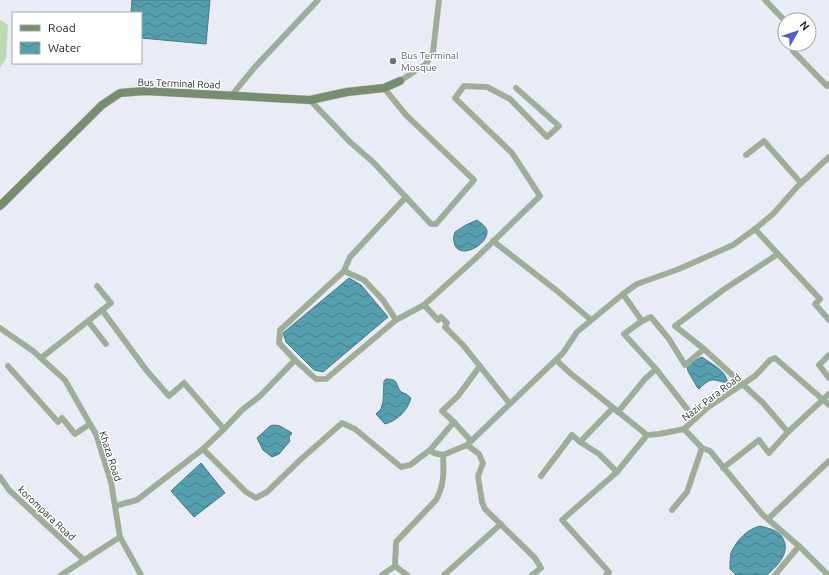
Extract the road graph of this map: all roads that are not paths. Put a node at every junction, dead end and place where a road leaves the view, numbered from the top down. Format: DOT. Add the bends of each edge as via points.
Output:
graph roads {
  1 [pos="318,0"];
  2 [pos="439,0"];
  3 [pos="765,0"];
  4 [pos="777,13"];
  5 [pos="794,52"];
  6 [pos="400,82"];
  7 [pos="829,84"];
  8 [pos="384,88"];
  9 [pos="516,88"];
  10 [pos="232,95"];
  11 [pos="310,100"];
  12 [pos="746,155"];
  13 [pos="829,157"];
  14 [pos="801,183"];
  15 [pos="406,197"];
  16 [pos="0,206"];
  17 [pos="755,229"];
  18 [pos="493,241"];
  19 [pos="778,254"];
  20 [pos="344,271"];
  21 [pos="97,286"];
  22 [pos="623,294"];
  23 [pos="424,305"];
  24 [pos="102,310"];
  25 [pos="396,320"];
  26 [pos="591,320"];
  27 [pos="829,320"];
  28 [pos="88,321"];
  29 [pos="642,321"];
  30 [pos="0,328"];
  31 [pos="106,344"];
  32 [pos="704,349"];
  33 [pos="829,355"];
  34 [pos="41,358"];
  35 [pos="295,360"];
  36 [pos="556,360"];
  37 [pos="8,366"];
  38 [pos="480,366"];
  39 [pos="656,369"];
  40 [pos="829,378"];
  41 [pos="742,384"];
  42 [pos="829,394"];
  43 [pos="823,399"];
  44 [pos="510,404"];
  45 [pos="829,405"];
  46 [pos="615,410"];
  47 [pos="695,419"];
  48 [pos="454,422"];
  49 [pos="90,424"];
  50 [pos="224,429"];
  51 [pos="684,429"];
  52 [pos="788,432"];
  53 [pos="647,435"];
  54 [pos="580,442"];
  55 [pos="469,443"];
  56 [pos="702,448"];
  57 [pos="203,449"];
  58 [pos="430,450"];
  59 [pos="443,455"];
  60 [pos="829,461"];
  61 [pos="723,468"];
  62 [pos="617,472"];
  63 [pos="540,476"];
  64 [pos="0,477"];
  65 [pos="115,506"];
  66 [pos="672,510"];
  67 [pos="769,518"];
  68 [pos="501,524"];
  69 [pos="120,537"];
  70 [pos="799,546"];
  71 [pos="84,560"];
  72 [pos="395,566"];
  73 [pos="140,573"];
  74 [pos="61,575"];
  75 [pos="133,575"];
  76 [pos="382,575"];
  77 [pos="407,575"];
  78 [pos="444,575"];
  79 [pos="532,575"];
  80 [pos="606,575"];
  81 [pos="774,575"];
  82 [pos="828,575"];
  1 -- 10 [label="street"];
  2 -- 6 [label="street" via="433,52 426,64"];
  3 -- 4 [label="street"];
  5 -- 7 [label="street" via="827,86"];
  6 -- 8 [label="main road, Bus Terminal Road"];
  8 -- 11 [label="main road, Bus Terminal Road"];
  8 -- 15 [label="street" via="406,115 474,180 436,224 431,224"];
  9 -- 18 [label="street" via="558,126 547,137 510,99 487,86 464,86 454,98 512,153 540,196"];
  10 -- 11 [label="main road, Bus Terminal Road"];
  10 -- 16 [label="main road, Bus Terminal Road" via="145,91 120,93 102,105"];
  11 -- 15 [label="street"];
  12 -- 14 [label="street" via="764,141"];
  13 -- 14 [label="street"];
  14 -- 17 [label="street" via="773,214"];
  15 -- 20 [label="street" via="350,257"];
  17 -- 19 [label="street"];
  17 -- 22 [label="street" via="733,245 680,269 637,284"];
  18 -- 23 [label="street"];
  18 -- 26 [label="street"];
  19 -- 27 [label="street" via="820,299 815,304"];
  19 -- 32 [label="street" via="723,290 675,326"];
  20 -- 25 [label="street" via="364,280 383,300"];
  20 -- 35 [label="street" via="280,330 279,343"];
  21 -- 24 [label="street" via="111,302"];
  22 -- 26 [label="street"];
  22 -- 29 [label="street"];
  23 -- 25 [label="street"];
  23 -- 38 [label="street" via="438,320 441,317 447,323 446,327"];
  24 -- 28 [label="street"];
  24 -- 50 [label="street" via="169,396 184,383"];
  25 -- 35 [label="street" via="326,379 316,379"];
  26 -- 36 [label="street" via="577,332"];
  28 -- 31 [label="street"];
  28 -- 34 [label="street"];
  29 -- 32 [label="street" via="651,317 669,338 685,365"];
  29 -- 39 [label="street" via="624,334"];
  30 -- 34 [label="street, Khaza Road"];
  32 -- 41 [label="street"];
  33 -- 40 [label="street" via="819,365"];
  34 -- 49 [label="street, Khaza Road" via="65,380"];
  35 -- 50 [label="street"];
  36 -- 44 [label="street"];
  36 -- 46 [label="street"];
  37 -- 49 [label="street" via="58,422 62,418 75,434"];
  38 -- 44 [label="street"];
  38 -- 48 [label="street" via="458,396 442,411"];
  39 -- 46 [label="street"];
  39 -- 47 [label="street"];
  41 -- 43 [label="street, Nazir Para Road" via="775,358"];
  41 -- 47 [label="street, Nazir Para Road"];
  41 -- 52 [label="street" via="763,403"];
  42 -- 43 [label="street"];
  43 -- 45 [label="street, Nazir Para Road"];
  43 -- 52 [label="street"];
  44 -- 55 [label="street"];
  46 -- 53 [label="street"];
  46 -- 54 [label="street"];
  47 -- 51 [label="street, Nazir Para Road"];
  48 -- 55 [label="street"];
  48 -- 58 [label="street"];
  49 -- 65 [label="street, Khaza Road" via="96,434 111,482"];
  50 -- 57 [label="street"];
  51 -- 53 [label="street, Nazir Para Road"];
  51 -- 56 [label="street"];
  52 -- 61 [label="street" via="769,454 759,440"];
  53 -- 62 [label="street"];
  54 -- 62 [label="street" via="599,454"];
  54 -- 63 [label="street" via="572,435"];
  55 -- 59 [label="street"];
  55 -- 68 [label="street" via="483,463 478,476 482,502"];
  56 -- 61 [label="street" via="710,451"];
  56 -- 66 [label="street" via="687,492"];
  57 -- 58 [label="street" via="246,492 256,498 267,492 342,423 355,429 401,467 410,465"];
  57 -- 65 [label="street" via="137,500"];
  58 -- 59 [label="street"];
  59 -- 72 [label="street" via="444,480 440,493 432,505 396,542"];
  60 -- 67 [label="street"];
  61 -- 67 [label="street" via="762,514"];
  62 -- 80 [label="street" via="562,520 609,572"];
  64 -- 71 [label="street, korompara Road" via="9,490"];
  65 -- 69 [label="street, Khaza Road"];
  67 -- 70 [label="street"];
  68 -- 78 [label="street"];
  68 -- 79 [label="street" via="535,558 541,568"];
  69 -- 71 [label="street"];
  69 -- 73 [label="street, Khaza Road"];
  70 -- 81 [label="street"];
  70 -- 82 [label="street"];
  71 -- 74 [label="street"];
  72 -- 76 [label="street"];
  72 -- 77 [label="street"];
  73 -- 75 [label="street"];
}
